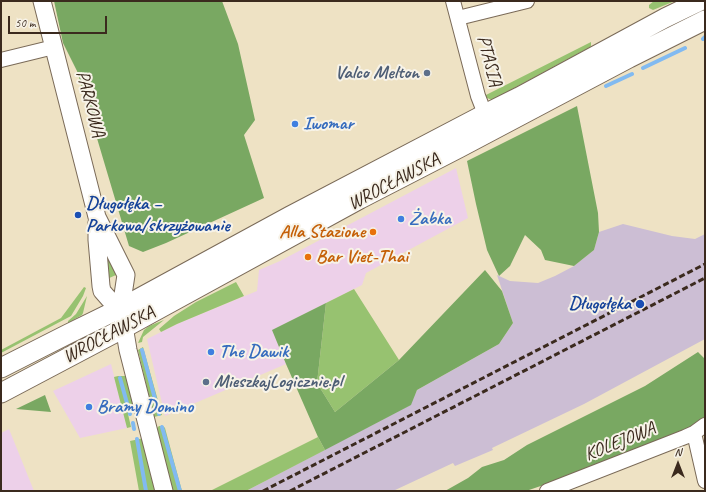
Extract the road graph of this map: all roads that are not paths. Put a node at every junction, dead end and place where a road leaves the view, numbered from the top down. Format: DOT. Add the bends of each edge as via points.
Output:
graph roads {
  1 [pos="42,1"];
  2 [pos="453,1"];
  3 [pos="526,1"];
  4 [pos="700,1"];
  5 [pos="458,18"];
  6 [pos="705,20"];
  7 [pos="54,47"];
  8 [pos="1,60"];
  9 [pos="485,114"];
  10 [pos="97,218"];
  11 [pos="121,308"];
  12 [pos="124,328"];
  13 [pos="1,368"];
  14 [pos="1,392"];
  15 [pos="699,429"];
  16 [pos="705,481"];
  17 [pos="164,491"];
  18 [pos="547,491"];
  1 -- 7 [label="street, PARKOWA"];
  2 -- 5 [label="street, PTASIA"];
  3 -- 5 [label="street, PTASIA"];
  4 -- 9 [label="main road, WROCŁAWSKA"];
  5 -- 9 [label="street, PTASIA"];
  6 -- 12 [label="main road, WROCŁAWSKA" via="360,199"];
  7 -- 8 [label="street"];
  7 -- 10 [label="street, PARKOWA"];
  9 -- 11 [label="main road, WROCŁAWSKA"];
  10 -- 11 [label="street, PARKOWA" via="126,275"];
  10 -- 11 [label="street, PARKOWA" via="102,291"];
  11 -- 12 [label="street, PARKOWA"];
  11 -- 13 [label="main road, WROCŁAWSKA"];
  12 -- 14 [label="main road, WROCŁAWSKA"];
  12 -- 17 [label="street, PARKOWA"];
  15 -- 16 [label="street"];
  15 -- 18 [label="street, KOLEJOWA"];
}
